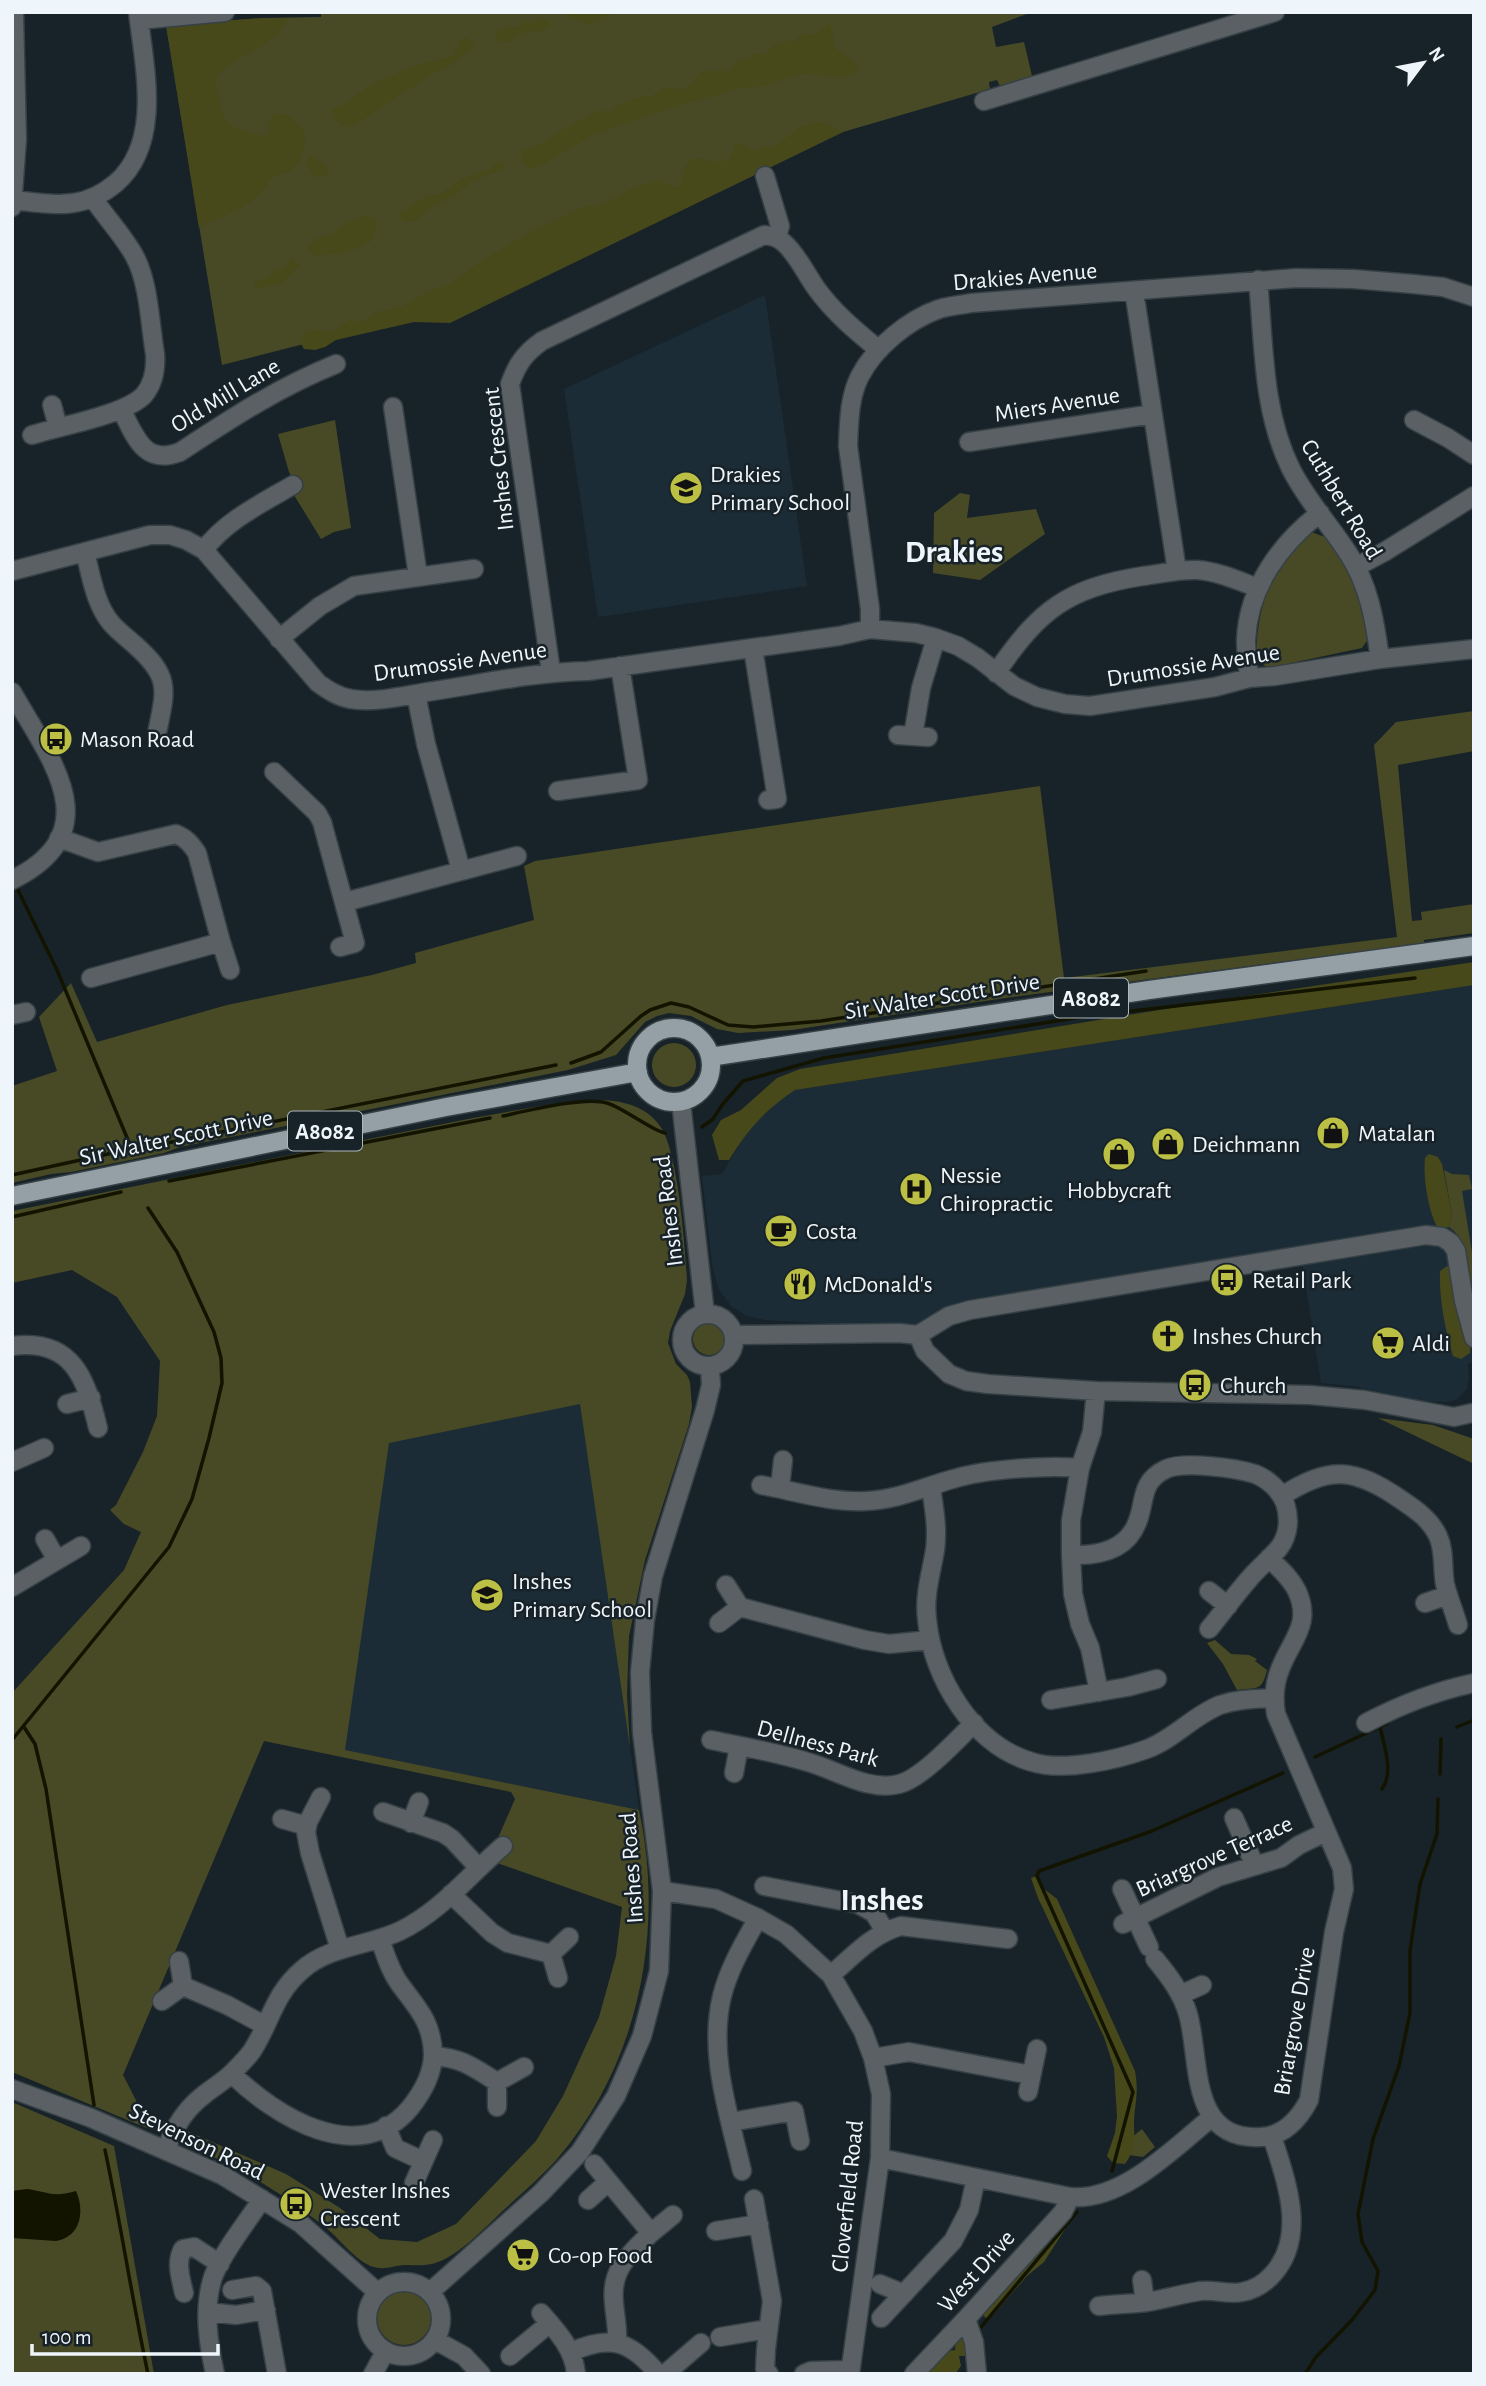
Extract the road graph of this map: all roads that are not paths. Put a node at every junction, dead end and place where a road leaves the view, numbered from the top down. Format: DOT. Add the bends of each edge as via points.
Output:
graph roads {
  1 [pos="14,12"];
  2 [pos="225,12"];
  3 [pos="1275,12"];
  4 [pos="139,16"];
  5 [pos="984,101"];
  6 [pos="765,176"];
  7 [pos="93,198"];
  8 [pos="13,203"];
  9 [pos="777,237"];
  10 [pos="1258,280"];
  11 [pos="1134,291"];
  12 [pos="1474,297"];
  13 [pos="879,350"];
  14 [pos="335,363"];
  15 [pos="52,405"];
  16 [pos="121,409"];
  17 [pos="1153,414"];
  18 [pos="400,417"];
  19 [pos="58,427"];
  20 [pos="1420,429"];
  21 [pos="32,435"];
  22 [pos="979,435"];
  23 [pos="1474,455"];
  24 [pos="293,485"];
  25 [pos="1474,496"];
  26 [pos="1320,513"];
  27 [pos="204,550"];
  28 [pos="85,552"];
  29 [pos="1356,567"];
  30 [pos="12,571"];
  31 [pos="1177,571"];
  32 [pos="465,575"];
  33 [pos="418,576"];
  34 [pos="1258,588"];
  35 [pos="870,629"];
  36 [pos="936,638"];
  37 [pos="279,639"];
  38 [pos="753,648"];
  39 [pos="1474,649"];
  40 [pos="1380,659"];
  41 [pos="620,666"];
  42 [pos="551,672"];
  43 [pos="996,673"];
  44 [pos="1250,678"];
  45 [pos="12,692"];
  46 [pos="416,694"];
  47 [pos="165,722"];
  48 [pos="913,736"];
  49 [pos="287,776"];
  50 [pos="568,785"];
  51 [pos="768,800"];
  52 [pos="59,838"];
  53 [pos="508,864"];
  54 [pos="461,870"];
  55 [pos="12,880"];
  56 [pos="345,902"];
  57 [pos="221,942"];
  58 [pos="1474,946"];
  59 [pos="340,947"];
  60 [pos="230,970"];
  61 [pos="104,980"];
  62 [pos="710,1057"];
  63 [pos="638,1072"];
  64 [pos="681,1102"];
  65 [pos="12,1196"];
  66 [pos="705,1314"];
  67 [pos="734,1335"];
  68 [pos="918,1335"];
  69 [pos="1474,1338"];
  70 [pos="12,1346"];
  71 [pos="710,1367"];
  72 [pos="1096,1391"];
  73 [pos="91,1398"];
  74 [pos="68,1404"];
  75 [pos="1473,1413"];
  76 [pos="99,1428"];
  77 [pos="44,1448"];
  78 [pos="783,1460"];
  79 [pos="12,1462"];
  80 [pos="1080,1468"];
  81 [pos="761,1485"];
  82 [pos="931,1487"];
  83 [pos="780,1488"];
  84 [pos="1282,1496"];
  85 [pos="45,1539"];
  86 [pos="81,1546"];
  87 [pos="1071,1555"];
  88 [pos="1269,1558"];
  89 [pos="57,1560"];
  90 [pos="726,1584"];
  91 [pos="12,1587"];
  92 [pos="1209,1591"];
  93 [pos="1448,1595"];
  94 [pos="1425,1603"];
  95 [pos="1228,1605"];
  96 [pos="740,1607"];
  97 [pos="719,1623"];
  98 [pos="1458,1625"];
  99 [pos="1209,1629"];
  100 [pos="930,1640"];
  101 [pos="1157,1679"];
  102 [pos="1474,1683"];
  103 [pos="1099,1692"];
  104 [pos="1273,1698"];
  105 [pos="1051,1700"];
  106 [pos="974,1723"];
  107 [pos="1366,1723"];
  108 [pos="711,1740"];
  109 [pos="739,1746"];
  110 [pos="734,1773"];
  111 [pos="321,1797"];
  112 [pos="419,1802"];
  113 [pos="383,1812"];
  114 [pos="1234,1818"];
  115 [pos="282,1819"];
  116 [pos="411,1823"];
  117 [pos="307,1826"];
  118 [pos="1326,1832"];
  119 [pos="503,1846"];
  120 [pos="1255,1866"];
  121 [pos="478,1867"];
  122 [pos="764,1885"];
  123 [pos="1122,1889"];
  124 [pos="662,1891"];
  125 [pos="792,1891"];
  126 [pos="452,1894"];
  127 [pos="788,1910"];
  128 [pos="758,1918"];
  129 [pos="1129,1921"];
  130 [pos="885,1931"];
  131 [pos="569,1937"];
  132 [pos="380,1939"];
  133 [pos="1008,1940"];
  134 [pos="340,1949"];
  135 [pos="551,1954"];
  136 [pos="179,1961"];
  137 [pos="831,1975"];
  138 [pos="558,1978"];
  139 [pos="1202,1985"];
  140 [pos="183,1986"];
  141 [pos="1180,1994"];
  142 [pos="162,2001"];
  143 [pos="264,2025"];
  144 [pos="1037,2049"];
  145 [pos="433,2056"];
  146 [pos="873,2058"];
  147 [pos="524,2067"];
  148 [pos="232,2074"];
  149 [pos="497,2082"];
  150 [pos="12,2089"];
  151 [pos="497,2107"];
  152 [pos="1212,2117"];
  153 [pos="731,2122"];
  154 [pos="386,2126"];
  155 [pos="1272,2136"];
  156 [pos="433,2140"];
  157 [pos="800,2141"];
  158 [pos="166,2150"];
  159 [pos="880,2158"];
  160 [pos="423,2161"];
  161 [pos="594,2164"];
  162 [pos="742,2171"];
  163 [pos="976,2178"];
  164 [pos="608,2182"];
  165 [pos="414,2183"];
  166 [pos="1073,2197"];
  167 [pos="262,2199"];
  168 [pos="754,2199"];
  169 [pos="588,2200"];
  170 [pos="673,2215"];
  171 [pos="759,2224"];
  172 [pos="716,2231"];
  173 [pos="651,2233"];
  174 [pos="220,2264"];
  175 [pos="1142,2280"];
  176 [pos="880,2284"];
  177 [pos="232,2290"];
  178 [pos="377,2292"];
  179 [pos="430,2292"];
  180 [pos="184,2293"];
  181 [pos="904,2294"];
  182 [pos="1146,2302"];
  183 [pos="1100,2306"];
  184 [pos="265,2310"];
  185 [pos="208,2312"];
  186 [pos="881,2318"];
  187 [pos="966,2319"];
  188 [pos="768,2329"];
  189 [pos="720,2337"];
  190 [pos="435,2340"];
  191 [pos="617,2342"];
  192 [pos="701,2343"];
  193 [pos="385,2351"];
  194 [pos="571,2352"];
  195 [pos="510,2356"];
  196 [pos="850,2372"];
  197 [pos="275,2373"];
  198 [pos="215,2374"];
  199 [pos="373,2374"];
  200 [pos="481,2374"];
  201 [pos="576,2374"];
  202 [pos="658,2374"];
  203 [pos="665,2374"];
  204 [pos="769,2374"];
  205 [pos="804,2374"];
  206 [pos="914,2374"];
  207 [pos="977,2374"];
  1 -- 8 [label="street" via="17,139"];
  2 -- 4 [label="street"];
  3 -- 5 [label="street"];
  4 -- 7 [label="street" via="147,109 140,149 122,178"];
  6 -- 9 [label="street" via="780,226"];
  7 -- 8 [label="street" via="71,204"];
  7 -- 16 [label="street, Old Mill Lane" via="135,257 155,354 152,383 143,396"];
  9 -- 13 [label="street" via="787,244 831,306"];
  9 -- 42 [label="street, Inshes Crescent" via="764,235 542,341 516,365 510,384 512,405"];
  10 -- 11 [label="street, Drakies Avenue"];
  10 -- 12 [label="street, Drakies Avenue" via="1353,279 1443,288"];
  10 -- 26 [label="street, Cuthbert Road" via="1269,405 1290,467"];
  11 -- 13 [label="street, Drakies Avenue" via="939,309 897,332"];
  11 -- 17 [label="street, Miers Avenue"];
  13 -- 35 [label="street, Drakies Avenue" via="860,376 852,401 848,446"];
  14 -- 16 [label="street, Old Mill Lane" via="300,370 170,456 152,455 142,447"];
  15 -- 19 [label="street"];
  16 -- 19 [label="street, Old Mill Lane"];
  17 -- 22 [label="street, Miers Avenue"];
  17 -- 31 [label="street, Miers Avenue"];
  18 -- 33 [label="street"];
  19 -- 21 [label="street, Old Mill Lane"];
  20 -- 23 [label="street"];
  24 -- 27 [label="street" via="275,504 228,526"];
  25 -- 29 [label="street"];
  26 -- 29 [label="street, Cuthbert Road"];
  26 -- 34 [label="street" via="1275,557"];
  27 -- 28 [label="street, Drumossie Avenue" via="170,535 150,535"];
  27 -- 37 [label="street, Drumossie Avenue"];
  28 -- 30 [label="street, Drumossie Avenue"];
  28 -- 47 [label="street" via="100,607 159,671"];
  29 -- 40 [label="street, Cuthbert Road" via="1372,606"];
  31 -- 34 [label="street" via="1219,574"];
  31 -- 43 [label="street" via="1103,583 1072,596 1025,631"];
  32 -- 33 [label="street"];
  33 -- 37 [label="street" via="354,586"];
  34 -- 44 [label="street" via="1246,640"];
  35 -- 36 [label="street, Drumossie Avenue"];
  35 -- 38 [label="street, Drumossie Avenue"];
  36 -- 43 [label="street, Drumossie Avenue" via="978,657"];
  36 -- 48 [label="street"];
  37 -- 46 [label="street, Drumossie Avenue" via="318,683 334,694 371,700"];
  38 -- 41 [label="street, Drumossie Avenue"];
  38 -- 51 [label="street" via="777,799"];
  39 -- 40 [label="street, Drumossie Avenue"];
  40 -- 44 [label="street, Drumossie Avenue"];
  41 -- 42 [label="street, Drumossie Avenue"];
  41 -- 50 [label="street" via="646,779"];
  42 -- 46 [label="street, Drumossie Avenue"];
  43 -- 44 [label="street, Drumossie Avenue" via="1037,697 1090,706"];
  45 -- 52 [label="street" via="65,792 67,811"];
  46 -- 54 [label="street"];
  49 -- 56 [label="street" via="322,822"];
  52 -- 55 [label="street" via="42,862"];
  52 -- 57 [label="street" via="98,852 176,834 182,837 197,853"];
  53 -- 54 [label="street"];
  54 -- 56 [label="street"];
  56 -- 59 [label="street" via="355,943"];
  57 -- 60 [label="street"];
  57 -- 61 [label="street"];
  58 -- 62 [label="main road, Sir Walter Scott Drive / A8082"];
  62 -- 63 [label="main road" via="706,1046 689,1032 667,1029 647,1041"];
  62 -- 64 [label="main road" via="711,1069 702,1090"];
  63 -- 64 [label="main road" via="658,1099"];
  63 -- 65 [label="main road, Sir Walter Scott Drive / A8082"];
  64 -- 66 [label="street, Inshes Road"];
  66 -- 67 [label="street" via="727,1321"];
  66 -- 71 [label="street" via="684,1330 683,1348 693,1362"];
  67 -- 68 [label="street"];
  67 -- 71 [label="street" via="730,1356"];
  68 -- 69 [label="street" via="948,1316 970,1310 1426,1235 1442,1237 1456,1251"];
  68 -- 72 [label="street" via="936,1363 966,1381"];
  70 -- 73 [label="street" via="34,1345 65,1357 79,1371"];
  71 -- 124 [label="street, Inshes Road" via="705,1410 653,1576 640,1672 642,1732"];
  72 -- 75 [label="street" via="1310,1395 1454,1417"];
  72 -- 80 [label="street" via="1092,1432"];
  73 -- 74 [label="street"];
  73 -- 76 [label="street"];
  77 -- 79 [label="street"];
  78 -- 83 [label="street"];
  80 -- 82 [label="street" via="978,1474"];
  80 -- 87 [label="street" via="1071,1520"];
  81 -- 83 [label="street"];
  82 -- 83 [label="street" via="863,1502"];
  82 -- 100 [label="street" via="936,1530 926,1593"];
  84 -- 87 [label="street" via="1257,1475 1185,1465 1166,1469 1143,1494 1138,1522 1122,1544 1107,1552"];
  84 -- 88 [label="street" via="1288,1513 1287,1532"];
  84 -- 93 [label="street" via="1310,1479 1327,1475 1365,1477 1379,1485 1432,1525 1441,1547"];
  85 -- 89 [label="street"];
  86 -- 89 [label="street"];
  87 -- 103 [label="street" via="1073,1594"];
  88 -- 95 [label="street"];
  88 -- 104 [label="street" via="1297,1590 1302,1619 1300,1632 1280,1667"];
  89 -- 91 [label="street"];
  90 -- 96 [label="street"];
  92 -- 95 [label="street"];
  93 -- 94 [label="street"];
  93 -- 98 [label="street"];
  95 -- 99 [label="street"];
  96 -- 97 [label="street"];
  96 -- 100 [label="street" via="865,1640 889,1644"];
  100 -- 106 [label="street" via="945,1684"];
  101 -- 103 [label="street"];
  102 -- 107 [label="street" via="1436,1693"];
  103 -- 105 [label="street"];
  104 -- 106 [label="street" via="1218,1706 1149,1748 1054,1766 1015,1756"];
  104 -- 118 [label="street, Briargrove Drive"];
  106 -- 109 [label="street, Dellness Park" via="924,1769 899,1784 882,1786"];
  108 -- 109 [label="street, Dellness Park"];
  109 -- 110 [label="street"];
  111 -- 117 [label="street"];
  112 -- 116 [label="street"];
  113 -- 116 [label="street"];
  114 -- 120 [label="street"];
  115 -- 117 [label="street"];
  116 -- 121 [label="street" via="443,1833"];
  117 -- 134 [label="street" via="310,1853"];
  118 -- 120 [label="street, Briargrove Terrace" via="1281,1858"];
  118 -- 155 [label="street, Briargrove Drive" via="1342,1868 1344,1889 1310,2101 1288,2128"];
  119 -- 121 [label="street"];
  120 -- 129 [label="street, Briargrove Terrace" via="1218,1877"];
  121 -- 126 [label="street"];
  122 -- 125 [label="street"];
  123 -- 129 [label="street"];
  124 -- 128 [label="street, Cloverfield Road" via="716,1899"];
  124 -- 179 [label="street, Inshes Road" via="659,1971 642,2036 616,2096 580,2152"];
  125 -- 127 [label="street"];
  125 -- 130 [label="street" via="858,1904 874,1913"];
  126 -- 132 [label="street" via="416,1922"];
  126 -- 135 [label="street" via="508,1943"];
  128 -- 137 [label="street, Cloverfield Road" via="786,1934"];
  128 -- 153 [label="street" via="731,1969 717,2022 717,2054"];
  129 -- 141 [label="street"];
  130 -- 133 [label="street" via="901,1926"];
  130 -- 137 [label="street"];
  131 -- 135 [label="street"];
  132 -- 134 [label="street"];
  132 -- 145 [label="street" via="391,1969 424,2015"];
  134 -- 143 [label="street" via="303,1968 279,1995"];
  135 -- 138 [label="street"];
  136 -- 140 [label="street"];
  137 -- 146 [label="street, Cloverfield Road"];
  139 -- 141 [label="street"];
  140 -- 142 [label="street"];
  140 -- 143 [label="street"];
  141 -- 152 [label="street" via="1188,2015 1200,2095"];
  143 -- 148 [label="street" via="252,2050"];
  144 -- 146 [label="street" via="1029,2084 909,2052"];
  145 -- 149 [label="street" via="454,2057"];
  145 -- 154 [label="street" via="417,2099"];
  146 -- 159 [label="street, Cloverfield Road" via="881,2094"];
  147 -- 149 [label="street"];
  148 -- 154 [label="street" via="259,2098 328,2134 370,2133"];
  148 -- 158 [label="street" via="192,2104"];
  149 -- 151 [label="street"];
  150 -- 158 [label="street, Stevenson Road"];
  152 -- 155 [label="street" via="1241,2136"];
  152 -- 166 [label="street" via="1133,2179 1098,2196"];
  153 -- 157 [label="street" via="794,2111"];
  153 -- 162 [label="street"];
  154 -- 160 [label="street" via="395,2148"];
  155 -- 182 [label="street" via="1292,2216 1279,2267 1256,2288 1241,2293 1197,2291"];
  156 -- 160 [label="street"];
  158 -- 167 [label="street, Stevenson Road"];
  159 -- 163 [label="street"];
  159 -- 196 [label="street, Cloverfield Road"];
  160 -- 165 [label="street"];
  161 -- 164 [label="street"];
  163 -- 166 [label="street"];
  163 -- 181 [label="street" via="969,2210 953,2241"];
  164 -- 169 [label="street"];
  164 -- 173 [label="street"];
  166 -- 187 [label="street, West Drive"];
  167 -- 174 [label="street"];
  167 -- 178 [label="street, Stevenson Road" via="300,2223"];
  168 -- 171 [label="street"];
  170 -- 173 [label="street"];
  171 -- 172 [label="street"];
  171 -- 188 [label="street" via="772,2301"];
  173 -- 191 [label="street" via="616,2273"];
  174 -- 180 [label="street" via="194,2247 183,2249 179,2262"];
  174 -- 185 [label="street"];
  175 -- 182 [label="street"];
  176 -- 181 [label="street"];
  177 -- 184 [label="street" via="256,2286 262,2291"];
  178 -- 179 [label="street" via="386,2285 410,2281"];
  178 -- 193 [label="street" via="366,2313 366,2324"];
  179 -- 190 [label="street" via="441,2315"];
  181 -- 186 [label="street"];
  182 -- 183 [label="street"];
  184 -- 185 [label="street" via="236,2315"];
  184 -- 197 [label="street"];
  185 -- 198 [label="street" via="208,2345"];
  187 -- 206 [label="street, West Drive"];
  187 -- 207 [label="street"];
  188 -- 189 [label="street"];
  188 -- 204 [label="street" via="765,2369"];
  190 -- 193 [label="street" via="407,2356"];
  190 -- 200 [label="street" via="464,2356"];
  191 -- 194 [label="street" via="586,2345"];
  191 -- 202 [label="street" via="645,2357"];
  192 -- 203 [label="street"];
  193 -- 199 [label="street"];
  194 -- 195 [label="street" via="545,2318"];
  194 -- 201 [label="street"];
  196 -- 205 [label="street"];
}
